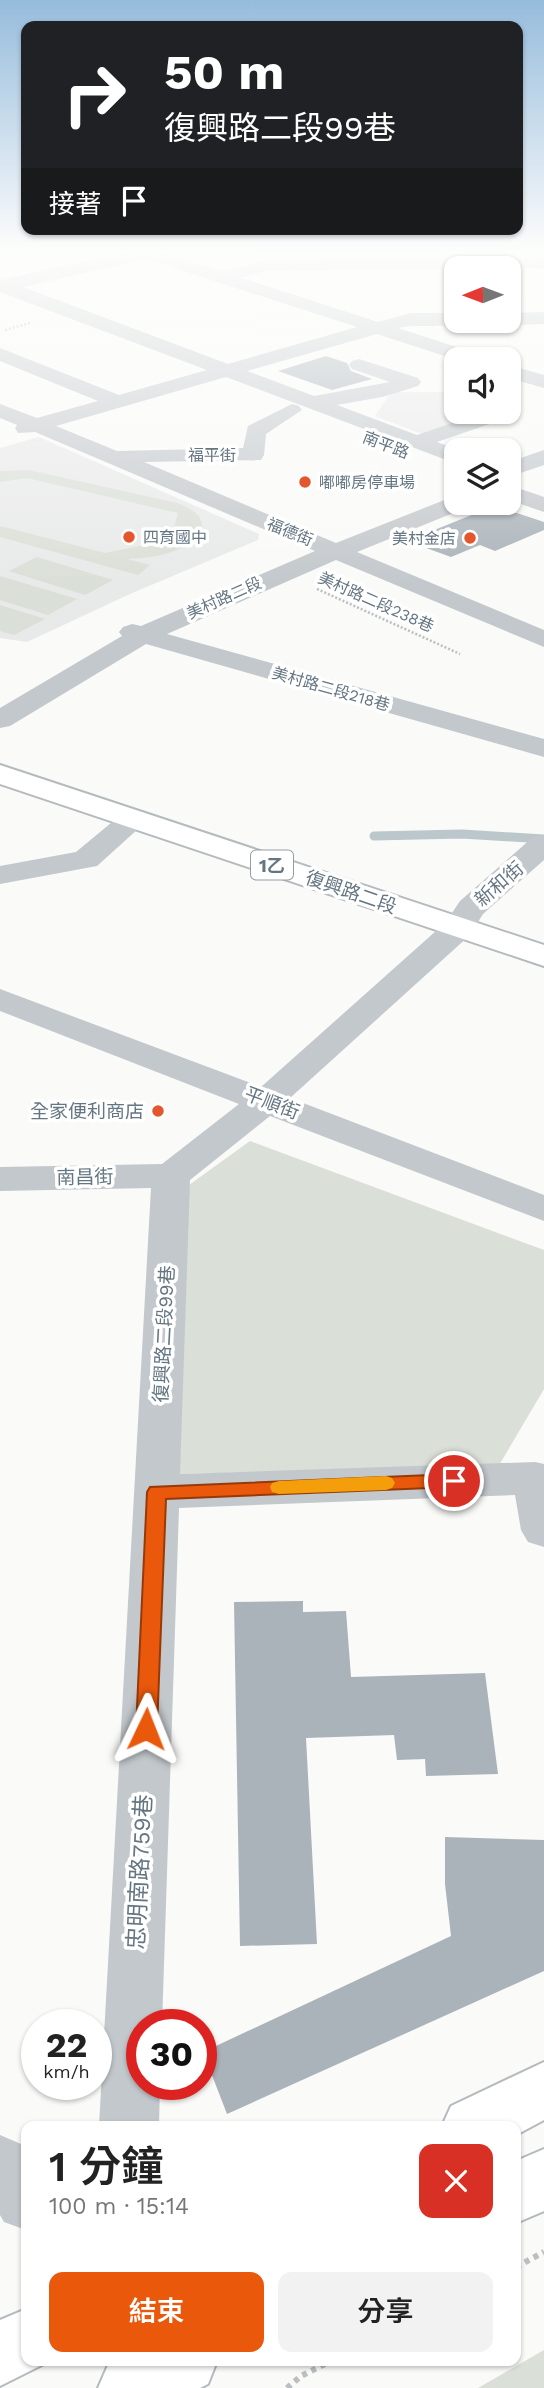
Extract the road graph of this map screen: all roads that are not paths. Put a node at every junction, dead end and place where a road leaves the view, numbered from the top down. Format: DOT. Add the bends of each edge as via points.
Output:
graph roads {
  1 [pos="21,362"];
  2 [pos="167,362"];
  3 [pos="208,362"];
  4 [pos="261,362"];
  5 [pos="359,365"];
  6 [pos="232,371"];
  7 [pos="521,375"];
  8 [pos="209,378"];
  9 [pos="544,382"];
  10 [pos="119,402"];
  11 [pos="302,406"];
  12 [pos="0,410"];
  13 [pos="471,424"];
  14 [pos="36,425"];
  15 [pos="0,436"];
  16 [pos="416,442"];
  17 [pos="444,452"];
  18 [pos="104,456"];
  19 [pos="544,457"];
  20 [pos="444,466"];
  21 [pos="544,469"];
  22 [pos="521,473"];
  23 [pos="521,477"];
  24 [pos="521,483"];
  25 [pos="521,488"];
  26 [pos="544,489"];
  27 [pos="444,497"];
  28 [pos="544,505"];
  29 [pos="444,507"];
  30 [pos="327,547"];
  31 [pos="130,631"];
  32 [pos="544,639"];
  33 [pos="0,696"];
  34 [pos="0,720"];
  35 [pos="544,748"];
  36 [pos="0,754"];
  37 [pos="0,774"];
  38 [pos="134,819"];
  39 [pos="544,844"];
  40 [pos="0,876"];
  41 [pos="464,918"];
  42 [pos="544,932"];
  43 [pos="544,956"];
  44 [pos="0,999"];
  45 [pos="266,1101"];
  46 [pos="171,1176"];
  47 [pos="0,1178"];
  48 [pos="544,1209"];
  49 [pos="540,1472"];
  50 [pos="157,1492"];
  51 [pos="544,1530"];
  52 [pos="544,2090"];
  53 [pos="129,2121"];
  54 [pos="482,2121"];
  55 [pos="0,2165"];
  56 [pos="544,2179"];
  57 [pos="521,2190"];
  58 [pos="21,2193"];
  1 -- 10 [label="street"];
  2 -- 8 [label="street, 南平路"];
  3 -- 6 [label="street, 南平路"];
  4 -- 6 [label="street"];
  5 -- 11 [label="street" via="411,382"];
  6 -- 8 [label="street"];
  6 -- 11 [label="street, 南平路"];
  7 -- 9 [label="street"];
  8 -- 10 [label="street"];
  8 -- 11 [label="street, 南平路"];
  10 -- 14 [label="street"];
  11 -- 16 [label="street, 南平路"];
  11 -- 18 [label="street, 福平街" via="256,432 253,455"];
  11 -- 20 [label="street, 南平路"];
  12 -- 14 [label="street, 福德街"];
  13 -- 16 [label="street"];
  14 -- 15 [label="street"];
  14 -- 18 [label="street, 福德街"];
  16 -- 17 [label="street, 南平路"];
  18 -- 30 [label="street, 福德街"];
  19 -- 22 [label="street"];
  21 -- 23 [label="street"];
  24 -- 26 [label="street"];
  25 -- 28 [label="street"];
  27 -- 30 [label="street, 美村路二段"];
  29 -- 30 [label="street, 美村路二段"];
  30 -- 31 [label="street, 美村路二段"];
  30 -- 31 [label="street, 美村路二段" via="282,573"];
  30 -- 32 [label="street, 福德街"];
  31 -- 33 [label="street, 美村路二段"];
  31 -- 34 [label="street, 美村路二段"];
  31 -- 35 [label="street, 美村路二段218巷"];
  36 -- 41 [label="main road, 復興路二段 / 1乙"];
  37 -- 38 [label="main road, 復興路二段 / 1乙"];
  38 -- 40 [label="street" via="86,859"];
  38 -- 41 [label="main road, 復興路二段 / 1乙"];
  39 -- 41 [label="street, 新和街"];
  41 -- 42 [label="main road, 復興路二段 / 1乙"];
  41 -- 43 [label="main road, 復興路二段 / 1乙"];
  41 -- 45 [label="street"];
  44 -- 45 [label="street, 平順街"];
  45 -- 46 [label="street"];
  45 -- 48 [label="street, 平順街"];
  46 -- 47 [label="street, 南昌街"];
  46 -- 50 [label="street, 復興路二段99巷"];
  49 -- 50 [label="street"];
  49 -- 51 [label="street"];
  50 -- 53 [label="street, 忠明南路759巷"];
  52 -- 54 [label="main road"];
  55 -- 58 [label="street"];
  56 -- 57 [label="main road"];
}
